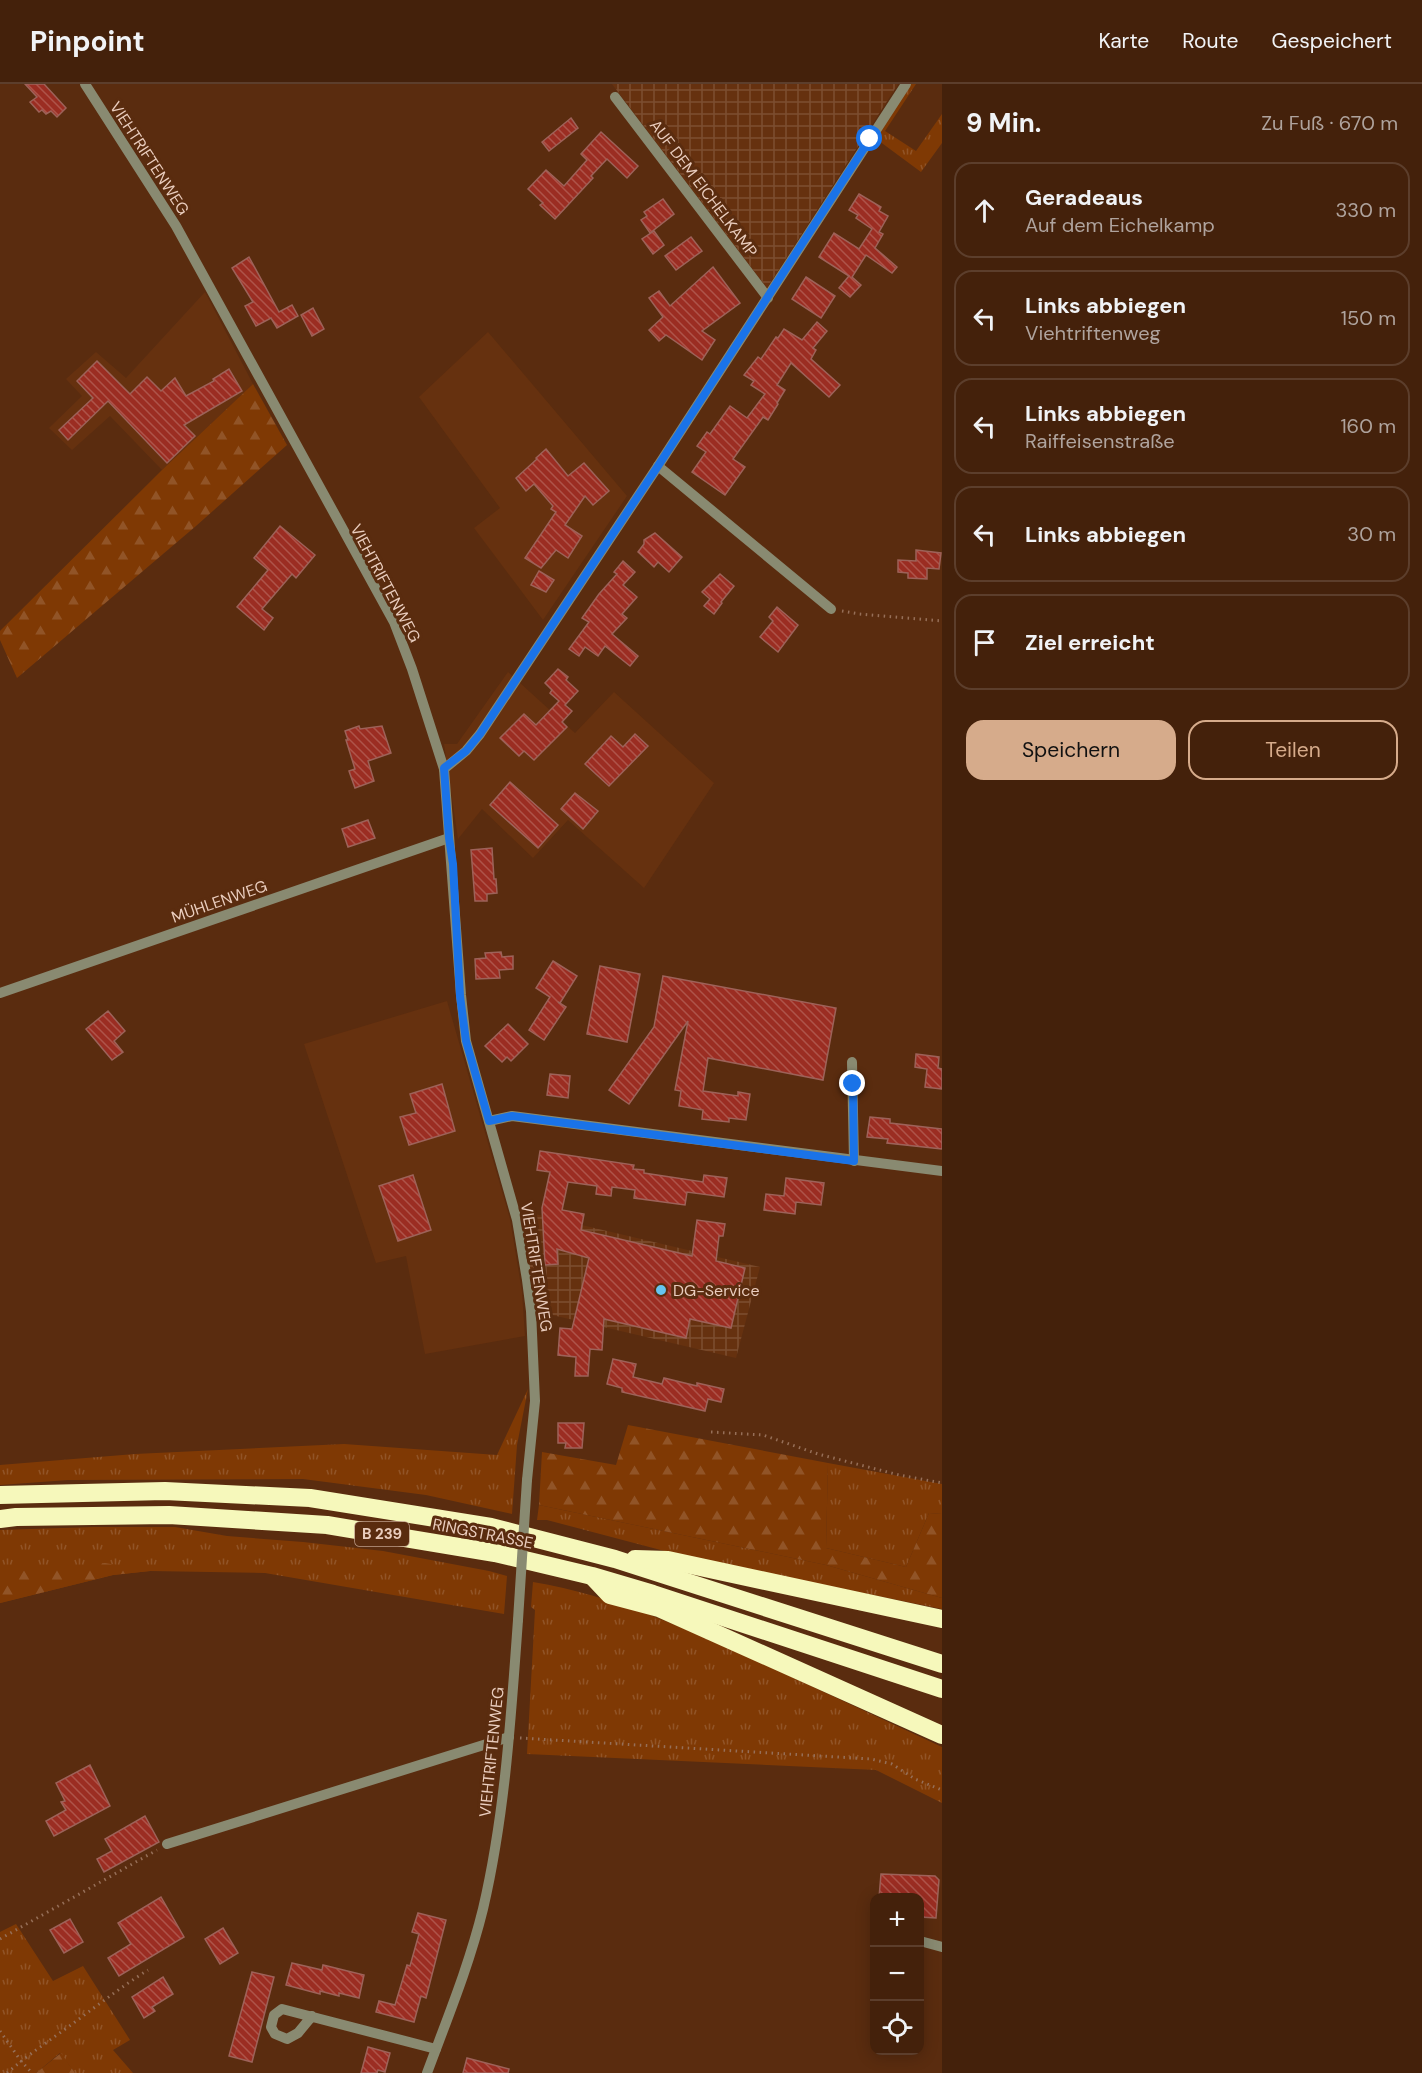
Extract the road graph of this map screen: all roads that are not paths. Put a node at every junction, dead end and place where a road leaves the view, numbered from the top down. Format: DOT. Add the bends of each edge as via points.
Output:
graph roads {
  1 [pos="85,84"];
  2 [pos="906,84"];
  3 [pos="615,97"];
  4 [pos="768,298"];
  5 [pos="658,466"];
  6 [pos="831,609"];
  7 [pos="444,768"];
  8 [pos="449,838"];
  9 [pos="0,993"];
  10 [pos="852,1062"];
  11 [pos="489,1121"];
  12 [pos="854,1161"];
  13 [pos="942,1171"];
  14 [pos="0,1495"];
  15 [pos="0,1519"];
  16 [pos="615,1559"];
  17 [pos="592,1576"];
  18 [pos="942,1619"];
  19 [pos="942,1664"];
  20 [pos="942,1689"];
  21 [pos="942,1735"];
  22 [pos="509,1737"];
  23 [pos="167,1844"];
  24 [pos="924,1942"];
  25 [pos="942,1947"];
  26 [pos="312,2016"];
  27 [pos="435,2049"];
  28 [pos="427,2073"];
  1 -- 7 [label="street, VIEHTRIFTENWEG" via="176,226 394,622"];
  2 -- 4 [label="street"];
  3 -- 4 [label="street, AUF DEM EICHELKAMP"];
  4 -- 5 [label="street"];
  5 -- 6 [label="street"];
  5 -- 7 [label="street" via="480,734"];
  7 -- 8 [label="street, VIEHTRIFTENWEG"];
  8 -- 9 [label="street, MÜHLENWEG"];
  8 -- 11 [label="street, VIEHTRIFTENWEG" via="466,1041"];
  10 -- 12 [label="street"];
  11 -- 12 [label="street" via="512,1116"];
  11 -- 22 [label="street, VIEHTRIFTENWEG, bridge" via="518,1220 531,1311 535,1401"];
  12 -- 13 [label="street"];
  14 -- 16 [label="highway, RINGSTRASSE / B 239" via="165,1491 310,1498 491,1527"];
  15 -- 17 [label="highway, RINGSTRASSE / B 239" via="169,1515 327,1525 495,1553"];
  16 -- 18 [label="highway" via="668,1560"];
  16 -- 19 [label="highway, RINGSTRASSE / B 239"];
  17 -- 20 [label="highway, RINGSTRASSE / B 239"];
  17 -- 21 [label="highway" via="610,1595 659,1608"];
  22 -- 23 [label="street"];
  22 -- 27 [label="street, VIEHTRIFTENWEG" via="483,1909 465,1973"];
  24 -- 25 [label="street"];
  26 -- 27 [label="street"];
  27 -- 28 [label="street, VIEHTRIFTENWEG"];
}
